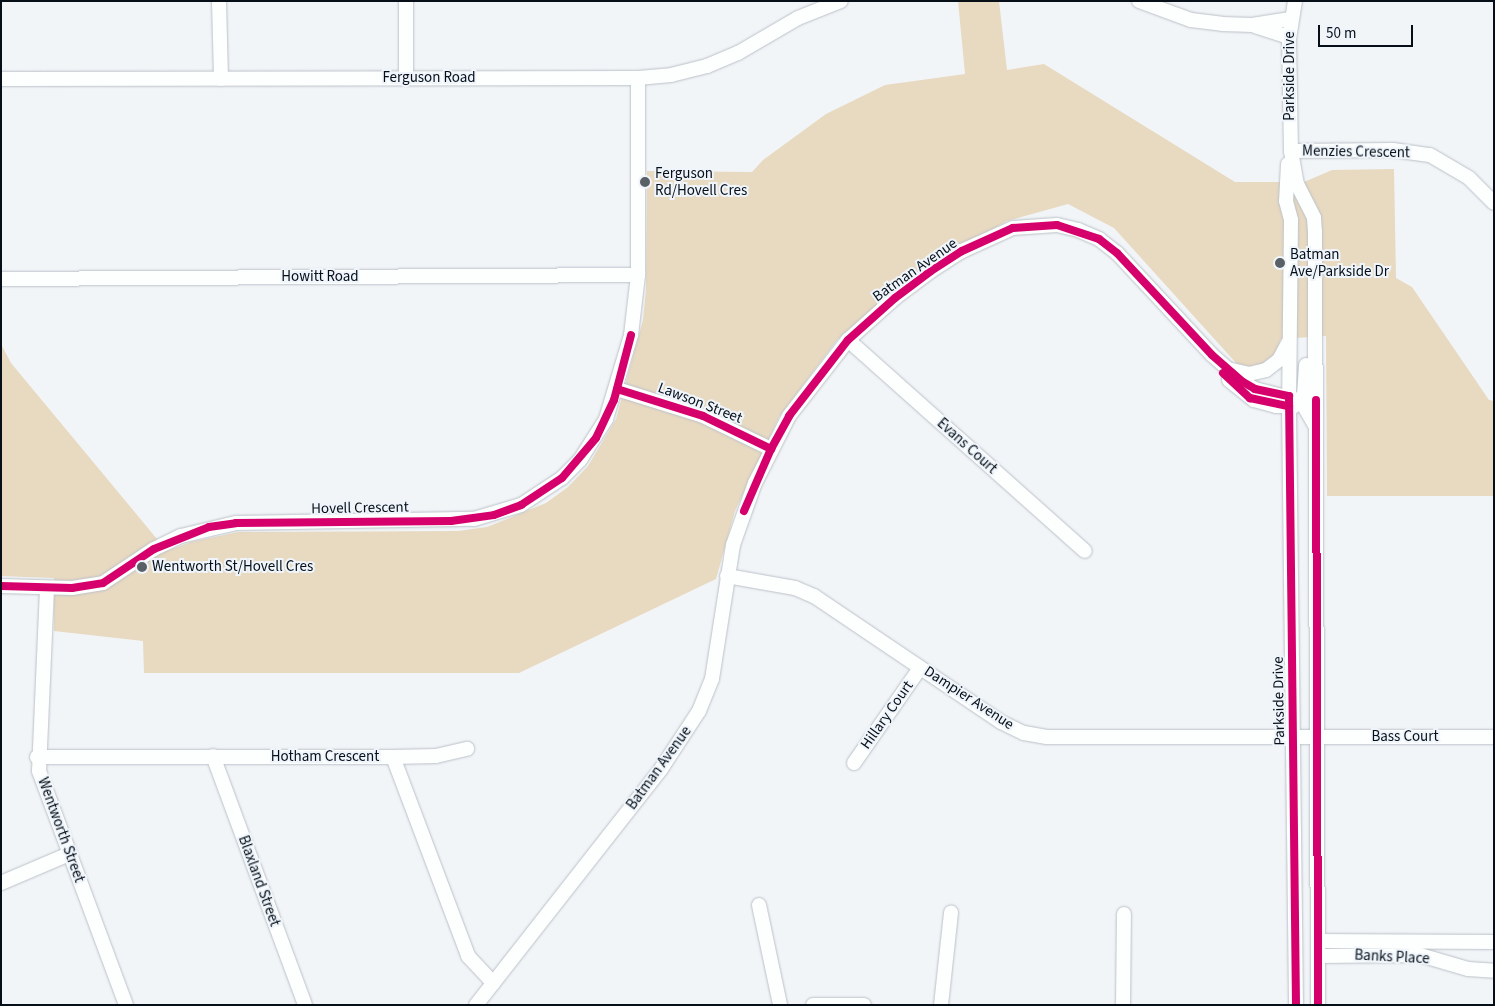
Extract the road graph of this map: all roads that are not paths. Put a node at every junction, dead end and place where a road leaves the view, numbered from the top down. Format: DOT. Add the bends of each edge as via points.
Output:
graph roads {
  1 [pos="219,1"];
  2 [pos="406,1"];
  3 [pos="841,1"];
  4 [pos="1139,1"];
  5 [pos="1295,1"];
  6 [pos="1291,19"];
  7 [pos="1252,25"];
  8 [pos="1289,37"];
  9 [pos="406,78"];
  10 [pos="638,78"];
  11 [pos="1,79"];
  12 [pos="221,79"];
  13 [pos="1291,151"];
  14 [pos="1494,203"];
  15 [pos="1315,274"];
  16 [pos="638,275"];
  17 [pos="1,279"];
  18 [pos="1289,339"];
  19 [pos="848,340"];
  20 [pos="1212,355"];
  21 [pos="1225,365"];
  22 [pos="617,389"];
  23 [pos="1293,401"];
  24 [pos="1316,428"];
  25 [pos="771,449"];
  26 [pos="1085,551"];
  27 [pos="727,576"];
  28 [pos="1,586"];
  29 [pos="47,588"];
  30 [pos="920,668"];
  31 [pos="1494,737"];
  32 [pos="1294,738"];
  33 [pos="1317,738"];
  34 [pos="468,750"];
  35 [pos="213,756"];
  36 [pos="37,757"];
  37 [pos="393,757"];
  38 [pos="854,763"];
  39 [pos="69,854"];
  40 [pos="1,883"];
  41 [pos="759,905"];
  42 [pos="951,913"];
  43 [pos="1124,914"];
  44 [pos="1444,942"];
  45 [pos="1494,942"];
  46 [pos="1404,948"];
  47 [pos="1296,949"];
  48 [pos="1318,949"];
  49 [pos="1442,961"];
  50 [pos="1494,971"];
  51 [pos="493,982"];
  52 [pos="126,1005"];
  53 [pos="306,1005"];
  54 [pos="476,1005"];
  55 [pos="780,1005"];
  56 [pos="813,1005"];
  57 [pos="864,1005"];
  58 [pos="941,1005"];
  59 [pos="1122,1005"];
  60 [pos="1296,1005"];
  61 [pos="1318,1005"];
  1 -- 12 [label="street"];
  2 -- 9 [label="street"];
  3 -- 10 [label="street, Ferguson Road" via="798,18 738,53 707,66"];
  4 -- 7 [label="street" via="1191,20"];
  5 -- 6 [label="street, Parkside Drive"];
  6 -- 7 [label="street"];
  6 -- 8 [label="street, Parkside Drive"];
  7 -- 8 [label="street"];
  8 -- 13 [label="street, Parkside Drive"];
  9 -- 10 [label="street, Ferguson Road"];
  9 -- 12 [label="street, Ferguson Road"];
  10 -- 16 [label="street, Hovell Crescent"];
  11 -- 12 [label="street, Ferguson Road"];
  13 -- 14 [label="street, Menzies Crescent" via="1393,150 1430,155 1469,178"];
  13 -- 15 [label="street, Parkside Drive" via="1298,188 1315,223"];
  13 -- 18 [label="street, Parkside Drive" via="1286,193 1291,220"];
  15 -- 23 [label="street" via="1306,328 1306,386"];
  15 -- 24 [label="street, Parkside Drive"];
  16 -- 17 [label="street, Howitt Road"];
  16 -- 22 [label="street, Hovell Crescent" via="631,335"];
  18 -- 21 [label="street, Batman Avenue" via="1282,356 1266,370 1241,373"];
  18 -- 23 [label="street, Parkside Drive"];
  19 -- 20 [label="street, Batman Avenue" via="895,298 962,251 1012,228 1057,225 1099,238 1117,253"];
  19 -- 25 [label="street, Batman Avenue" via="789,416"];
  19 -- 26 [label="street, Evans Court"];
  20 -- 21 [label="street, Batman Avenue"];
  20 -- 23 [label="street, Batman Avenue" via="1227,378 1246,396 1271,405"];
  21 -- 23 [label="street, Batman Avenue" via="1252,388"];
  22 -- 25 [label="street, Lawson Street" via="702,416"];
  22 -- 29 [label="street, Hovell Crescent" via="606,419 580,460 542,494 494,515 451,521 236,523 209,527 154,549 103,583"];
  23 -- 24 [label="street"];
  23 -- 32 [label="street, Parkside Drive"];
  24 -- 33 [label="street, Parkside Drive"];
  25 -- 27 [label="street, Batman Avenue" via="744,511"];
  27 -- 30 [label="street, Dampier Avenue" via="795,588 814,596"];
  27 -- 51 [label="street, Batman Avenue" via="712,679 699,711 662,769"];
  28 -- 29 [label="street, Hovell Crescent"];
  29 -- 36 [label="street, Wentworth Street"];
  30 -- 32 [label="street, Dampier Avenue" via="1001,722 1024,733 1048,738"];
  30 -- 38 [label="street, Hillary Court"];
  31 -- 33 [label="street, Bass Court"];
  32 -- 33 [label="street, Dampier Avenue"];
  32 -- 47 [label="street, Parkside Drive"];
  33 -- 48 [label="street, Parkside Drive"];
  34 -- 37 [label="street" via="436,756"];
  35 -- 36 [label="street, Hotham Crescent"];
  35 -- 37 [label="street, Hotham Crescent"];
  35 -- 53 [label="street, Blaxland Street"];
  36 -- 39 [label="street, Wentworth Street"];
  37 -- 51 [label="street, Hotham Crescent" via="468,956"];
  39 -- 40 [label="street"];
  39 -- 52 [label="street, Wentworth Street"];
  41 -- 55 [label="street"];
  42 -- 58 [label="street"];
  43 -- 59 [label="street"];
  44 -- 45 [label="street, Banks Place"];
  44 -- 46 [label="street, Banks Place"];
  44 -- 49 [label="street"];
  46 -- 48 [label="street, Banks Place"];
  46 -- 49 [label="street, Banks Place"];
  47 -- 48 [label="street, Banks Place"];
  47 -- 60 [label="street, Parkside Drive"];
  48 -- 61 [label="street, Parkside Drive"];
  49 -- 50 [label="street, Banks Place" via="1468,969"];
  51 -- 54 [label="street, Batman Avenue"];
  56 -- 57 [label="street"];
}
